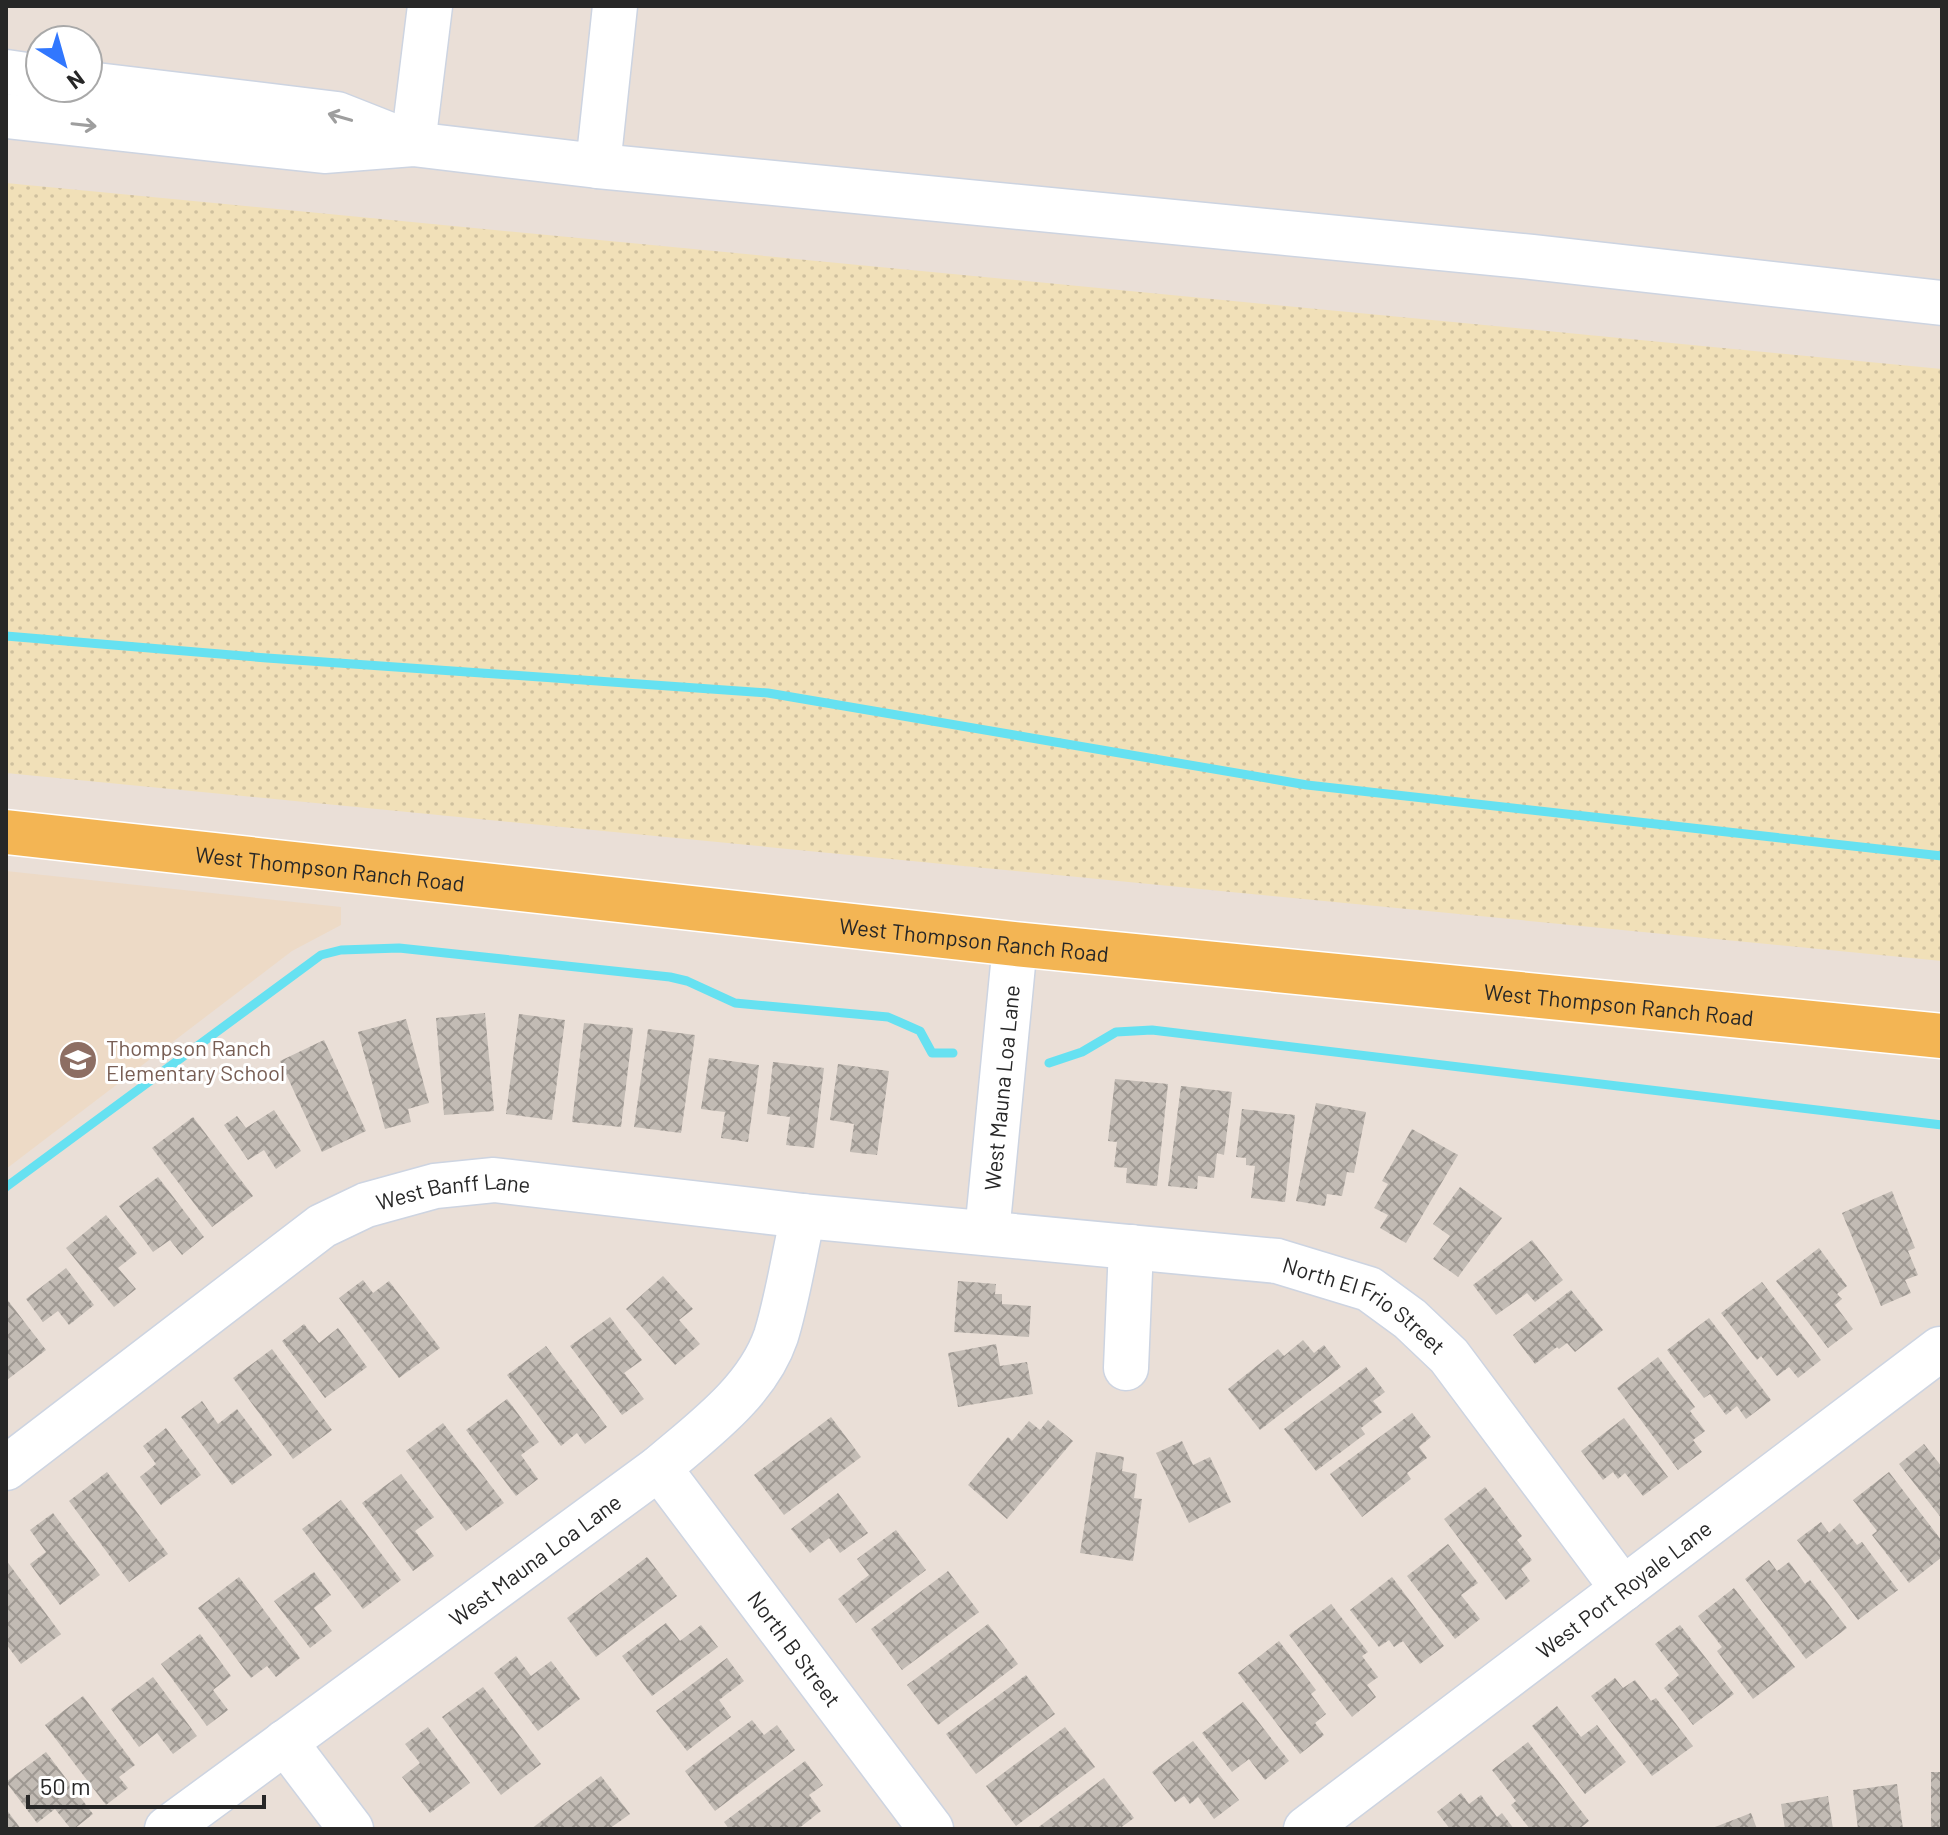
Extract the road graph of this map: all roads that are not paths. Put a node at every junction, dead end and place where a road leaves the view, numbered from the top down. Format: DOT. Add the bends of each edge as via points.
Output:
graph roads {
  1 [pos="430,6"];
  2 [pos="615,6"];
  3 [pos="104,86"];
  4 [pos="6,116"];
  5 [pos="413,144"];
  6 [pos="598,166"];
  7 [pos="1942,303"];
  8 [pos="6,832"];
  9 [pos="1015,944"];
  10 [pos="1942,1036"];
  11 [pos="803,1216"];
  12 [pos="987,1233"];
  13 [pos="1131,1247"];
  14 [pos="1941,1351"];
  15 [pos="1126,1368"];
  16 [pos="6,1468"];
  17 [pos="659,1468"];
  18 [pos="1623,1589"];
  19 [pos="285,1742"];
  20 [pos="167,1829"];
  21 [pos="351,1829"];
  22 [pos="931,1829"];
  23 [pos="1306,1829"];
  1 -- 5 [label="street"];
  2 -- 6 [label="street"];
  5 -- 3 [label="street, one-way" via="337,114"];
  4 -- 5 [label="street, one-way" via="324,151"];
  5 -- 6 [label="street"];
  6 -- 7 [label="street" via="1532,257"];
  8 -- 9 [label="main road, West Thompson Ranch Road"];
  9 -- 10 [label="main road, West Thompson Ranch Road"];
  9 -- 12 [label="street, West Mauna Loa Lane"];
  11 -- 12 [label="street, West Banff Lane"];
  11 -- 16 [label="street, West Banff Lane" via="494,1180 435,1186 366,1205 322,1226"];
  11 -- 17 [label="street, West Mauna Loa Lane" via="775,1338 756,1374 730,1406"];
  12 -- 13 [label="street, North El Frio Street"];
  13 -- 15 [label="street"];
  13 -- 18 [label="street, North El Frio Street" via="1277,1261 1369,1289 1449,1356"];
  14 -- 18 [label="street, West Port Royale Lane"];
  17 -- 19 [label="street, West Mauna Loa Lane"];
  17 -- 22 [label="street, North B Street"];
  18 -- 23 [label="street, West Port Royale Lane"];
  19 -- 20 [label="street, West Mauna Loa Lane"];
  19 -- 21 [label="street"];
}
